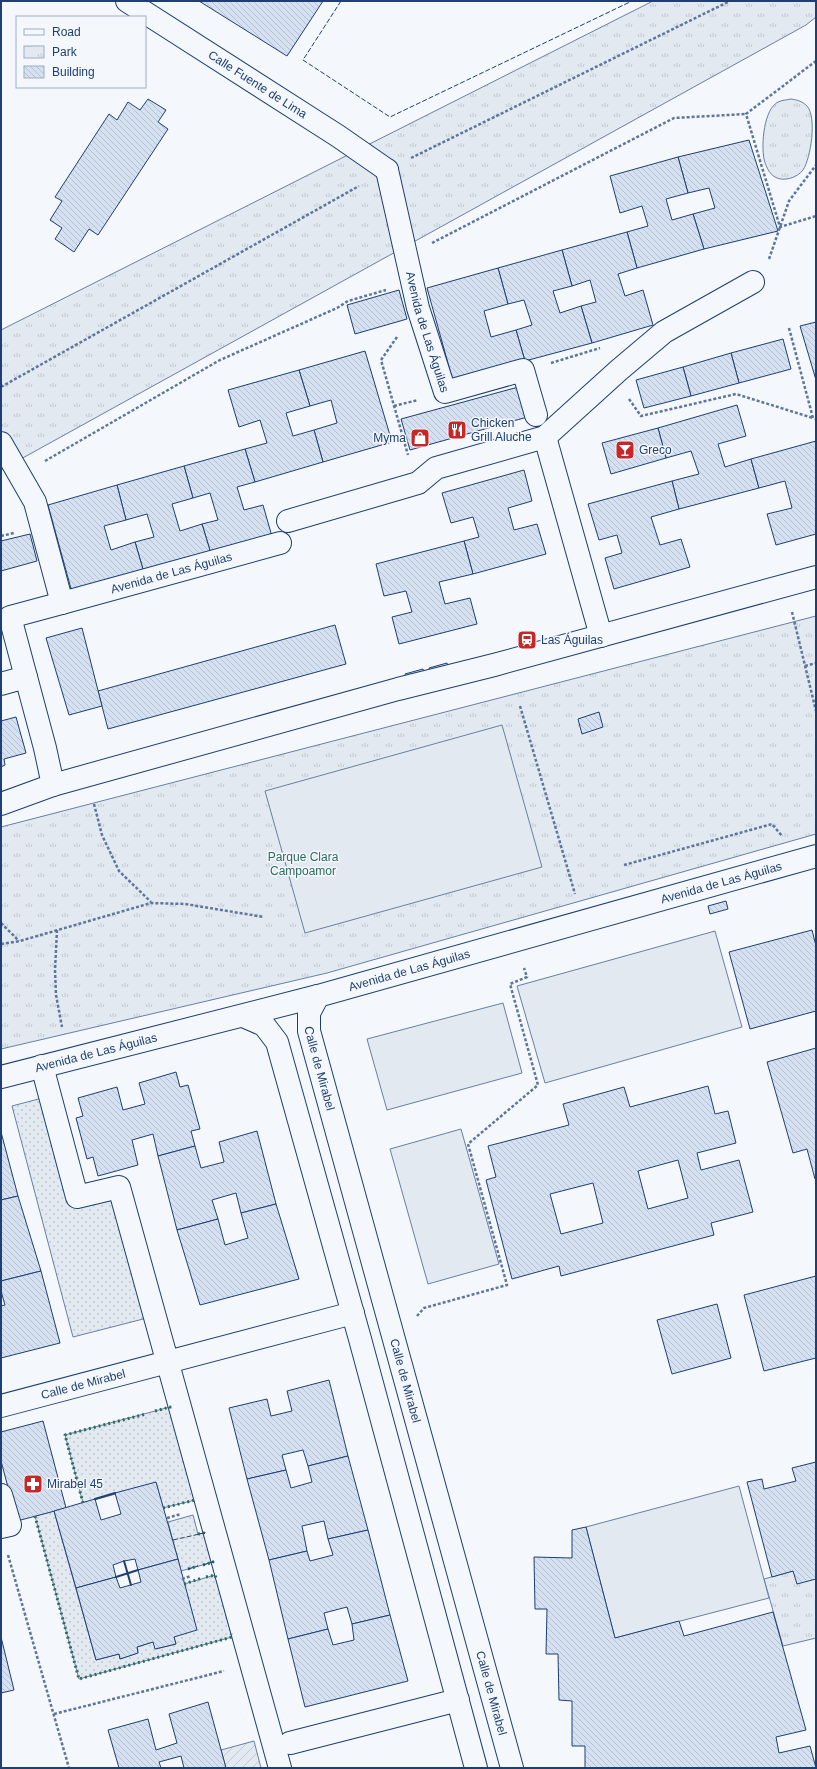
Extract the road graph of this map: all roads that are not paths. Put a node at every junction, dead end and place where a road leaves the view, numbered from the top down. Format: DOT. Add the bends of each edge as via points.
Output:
graph roads {
  1 [pos="127,1"];
  2 [pos="387,170"];
  3 [pos="752,282"];
  4 [pos="536,415"];
  5 [pos="545,437"];
  6 [pos="1,443"];
  7 [pos="288,521"];
  8 [pos="280,543"];
  9 [pos="816,577"];
  10 [pos="62,603"];
  11 [pos="601,636"];
  12 [pos="26,677"];
  13 [pos="1,684"];
  14 [pos="53,785"];
  15 [pos="1,804"];
  16 [pos="816,856"];
  17 [pos="318,996"];
  18 [pos="243,1016"];
  19 [pos="42,1066"];
  20 [pos="1,1077"];
  21 [pos="353,1313"];
  22 [pos="166,1362"];
  23 [pos="1,1406"];
  24 [pos="1,1495"];
  25 [pos="1,1527"];
  26 [pos="458,1700"];
  27 [pos="282,1745"];
  28 [pos="280,1768"];
  29 [pos="476,1768"];
  30 [pos="512,1768"];
  1 -- 2 [label="street, Calle Fuente de Lima"];
  2 -- 4 [label="street, Avenida de Las Águilas" via="418,308 445,392 523,370"];
  3 -- 5 [label="street" via="664,332"];
  5 -- 7 [label="street" via="436,468 418,483"];
  5 -- 11 [label="street"];
  6 -- 10 [label="street" via="35,502"];
  8 -- 10 [label="street, Avenida de Las Águilas"];
  9 -- 11 [label="street"];
  10 -- 12 [label="street, Avenida de Las Águilas" via="10,617"];
  11 -- 14 [label="street" via="398,689"];
  12 -- 13 [label="street"];
  12 -- 14 [label="street, Avenida de Las Águilas"];
  14 -- 15 [label="street"];
  16 -- 17 [label="street, Avenida de Las Águilas"];
  17 -- 18 [label="street, Avenida de Las Águilas"];
  17 -- 30 [label="street, Calle de Mirabel" via="309,1013 309,1031"];
  18 -- 19 [label="street, Avenida de Las Águilas"];
  18 -- 21 [label="street" via="264,1025 277,1042"];
  19 -- 20 [label="street, Avenida de Las Águilas"];
  19 -- 22 [label="street" via="77,1197 119,1187"];
  21 -- 22 [label="street, Calle de Mirabel"];
  21 -- 26 [label="street"];
  22 -- 23 [label="street, Calle de Mirabel"];
  22 -- 27 [label="street" via="251,1665"];
  24 -- 25 [label="street" via="10,1525"];
  26 -- 27 [label="street"];
  26 -- 29 [label="street"];
  27 -- 28 [label="street"];
}
